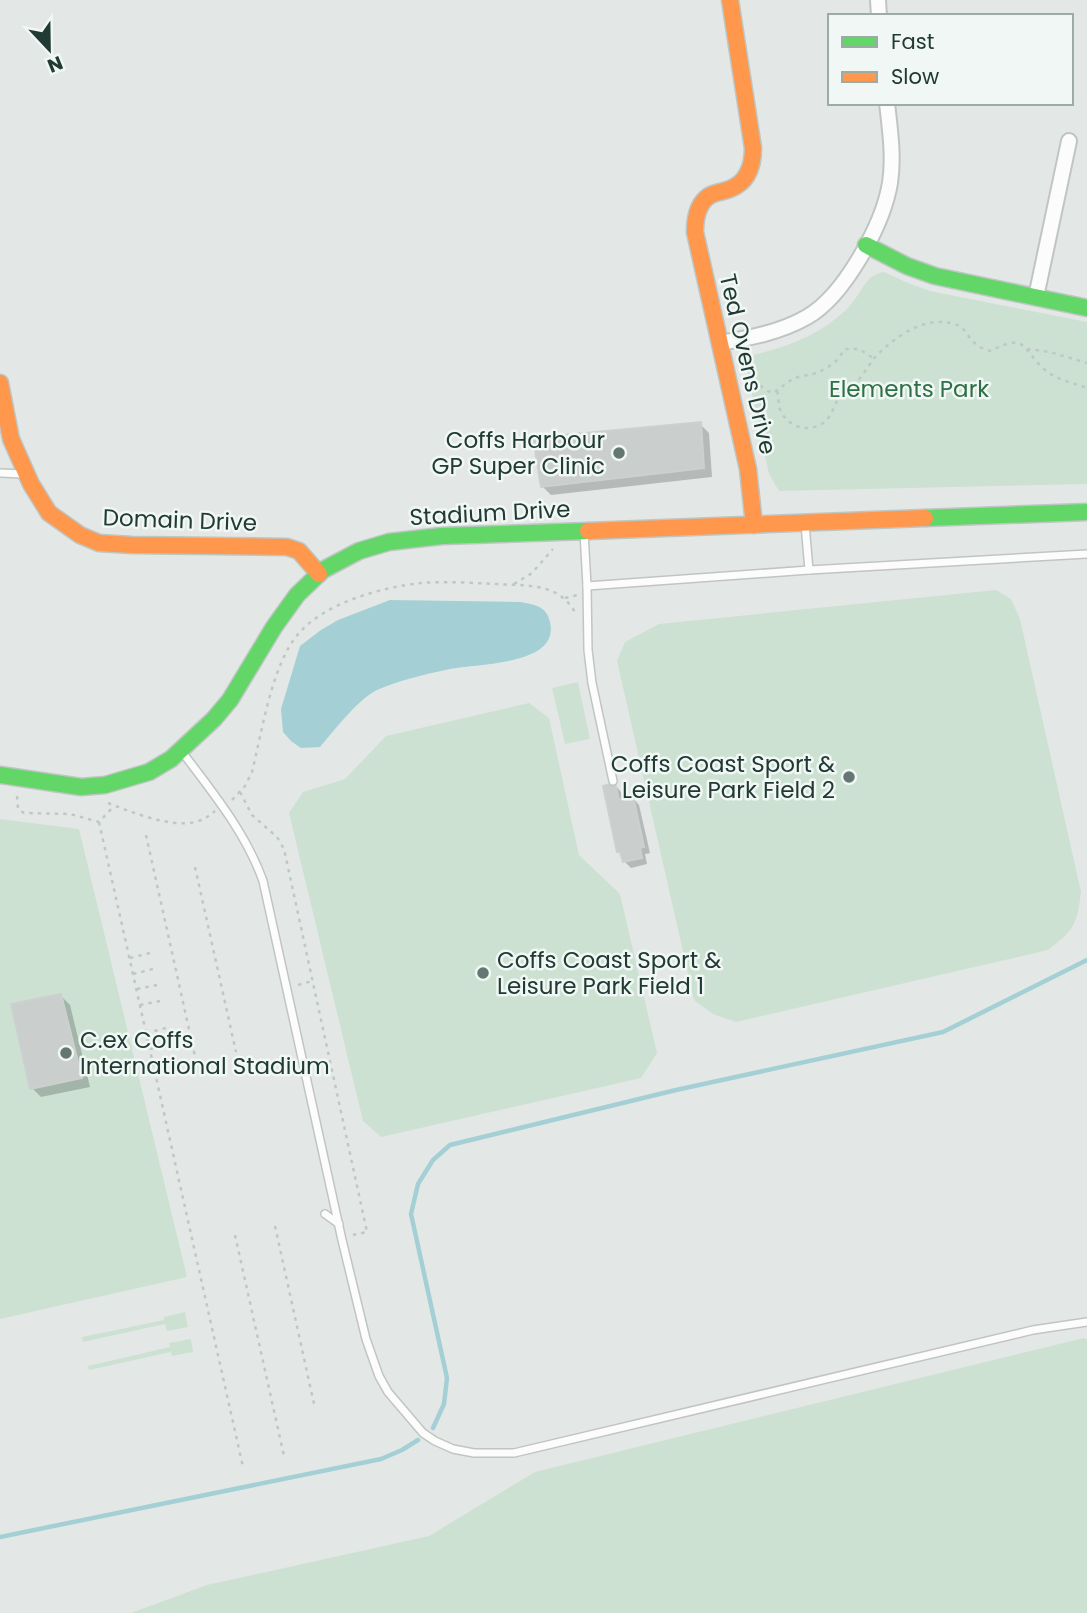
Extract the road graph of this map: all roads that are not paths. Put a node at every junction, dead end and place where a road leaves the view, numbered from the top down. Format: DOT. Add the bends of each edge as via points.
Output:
graph roads {
  1 [pos="730,0"];
  2 [pos="887,105"];
  3 [pos="1069,141"];
  4 [pos="866,245"];
  5 [pos="1036,297"];
  6 [pos="1087,308"];
  7 [pos="720,343"];
  8 [pos="0,383"];
  9 [pos="0,473"];
  10 [pos="27,474"];
  11 [pos="1087,512"];
  12 [pos="805,523"];
  13 [pos="754,525"];
  14 [pos="584,531"];
  15 [pos="1087,554"];
  16 [pos="809,570"];
  17 [pos="319,574"];
  18 [pos="587,586"];
  19 [pos="181,750"];
  20 [pos="0,775"];
  21 [pos="613,781"];
  22 [pos="325,1214"];
  23 [pos="339,1224"];
  24 [pos="1087,1322"];
  1 -- 7 [label="street, Ted Ovens Drive" via="753,163 740,184 706,198 694,223"];
  2 -- 4 [label="street" via="890,183"];
  3 -- 5 [label="street"];
  4 -- 5 [label="street" via="935,276"];
  4 -- 7 [label="street" via="835,293 809,316 764,334"];
  5 -- 6 [label="street"];
  7 -- 13 [label="street, Ted Ovens Drive" via="748,469"];
  8 -- 10 [label="street, Domain Drive" via="11,439"];
  9 -- 10 [label="lane"];
  10 -- 17 [label="street, Domain Drive" via="49,513 99,543 287,547 299,551"];
  11 -- 12 [label="street, Stadium Drive"];
  12 -- 13 [label="street, Stadium Drive"];
  12 -- 16 [label="lane"];
  13 -- 14 [label="street, Stadium Drive"];
  14 -- 17 [label="street, Stadium Drive" via="389,542 359,551"];
  14 -- 18 [label="lane"];
  15 -- 16 [label="lane"];
  16 -- 18 [label="lane"];
  17 -- 19 [label="street, Stadium Drive" via="274,627 230,700"];
  18 -- 21 [label="lane" via="589,661"];
  19 -- 20 [label="street, Stadium Drive" via="149,772 105,785 81,787"];
  19 -- 23 [label="lane" via="241,833 263,881"];
  22 -- 23 [label="lane"];
  23 -- 24 [label="lane" via="371,1356 388,1392 423,1433 474,1454 514,1453 1032,1330"];
}
